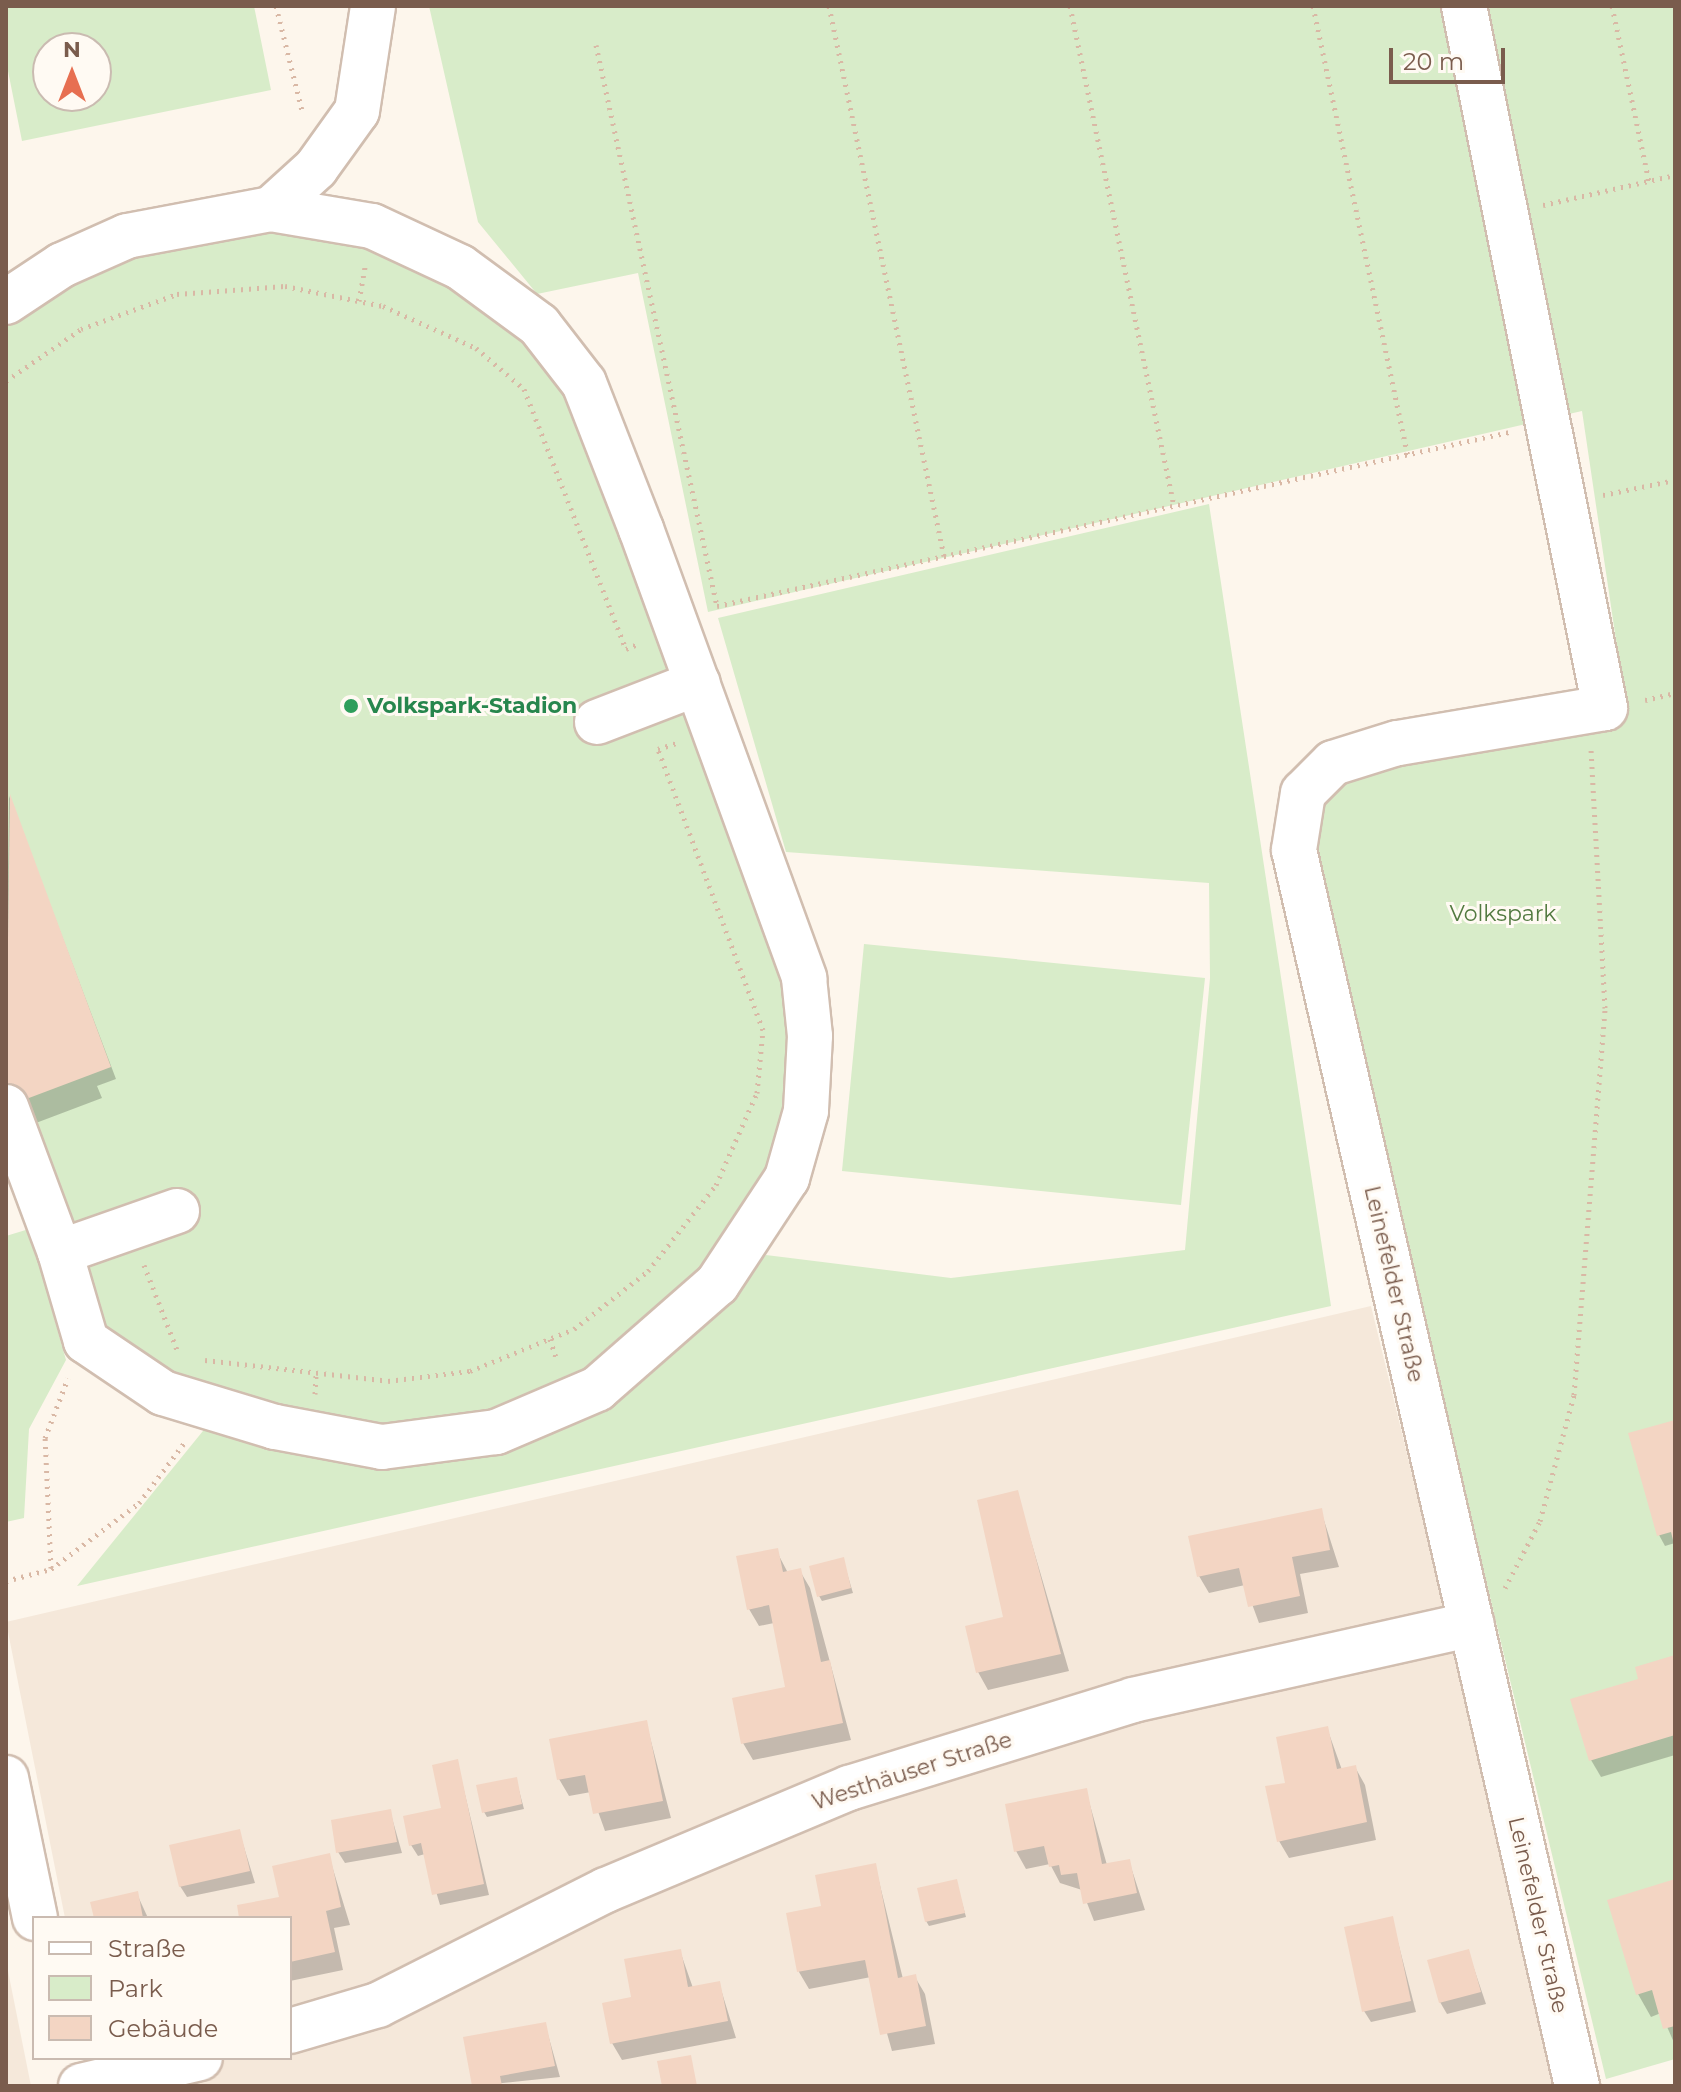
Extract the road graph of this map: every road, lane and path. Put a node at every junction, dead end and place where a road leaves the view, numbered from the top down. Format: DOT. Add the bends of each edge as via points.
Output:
graph roads {
  1 [pos="276,6"];
  2 [pos="373,6"];
  3 [pos="829,6"];
  4 [pos="1070,6"];
  5 [pos="1313,6"];
  6 [pos="1464,6"];
  7 [pos="1612,6"];
  8 [pos="596,45"];
  9 [pos="324,156"];
  10 [pos="1675,175"];
  11 [pos="1649,181"];
  12 [pos="271,209"];
  13 [pos="1507,213"];
  14 [pos="342,215"];
  15 [pos="6,302"];
  16 [pos="6,381"];
  17 [pos="1550,424"];
  18 [pos="1408,455"];
  19 [pos="1675,480"];
  20 [pos="1567,503"];
  21 [pos="1174,506"];
  22 [pos="944,556"];
  23 [pos="678,628"];
  24 [pos="698,683"];
  25 [pos="1597,709"];
  26 [pos="597,722"];
  27 [pos="715,729"];
  28 [pos="6,1107"];
  29 [pos="177,1211"];
  30 [pos="60,1252"];
  31 [pos="130,1270"];
  32 [pos="86,1341"];
  33 [pos="210,1409"];
  34 [pos="51,1569"];
  35 [pos="6,1581"];
  36 [pos="1472,1624"];
  37 [pos="6,1778"];
  38 [pos="35,1916"];
  39 [pos="292,2030"];
  40 [pos="64,2060"];
  41 [pos="192,2060"];
  42 [pos="70,2086"];
  43 [pos="81,2086"];
  44 [pos="1577,2086"];
  1 -- 9 [label="path"];
  2 -- 9 [label="street" via="357,111"];
  3 -- 22 [label="path"];
  4 -- 21 [label="path"];
  5 -- 18 [label="path"];
  6 -- 13 [label="street"];
  7 -- 11 [label="path"];
  8 -- 22 [label="path" via="717,606"];
  9 -- 12 [label="street"];
  9 -- 14 [label="street"];
  10 -- 11 [label="path"];
  11 -- 13 [label="path"];
  12 -- 14 [label="street"];
  12 -- 15 [label="street" via="127,236 62,265"];
  13 -- 17 [label="street"];
  14 -- 23 [label="street" via="460,267 539,325 584,383"];
  16 -- 23 [label="path" via="81,329 177,294 285,286 383,306 476,348 524,389 626,649"];
  17 -- 18 [label="path"];
  17 -- 20 [label="street"];
  18 -- 21 [label="path"];
  19 -- 20 [label="path"];
  20 -- 25 [label="street"];
  21 -- 22 [label="path"];
  23 -- 24 [label="street"];
  24 -- 26 [label="street"];
  24 -- 27 [label="street"];
  25 -- 36 [label="path" via="1605,1008 1574,1395 1517,1575"];
  25 -- 36 [label="street, Leinefelder Straße" via="1397,743 1333,763 1303,793 1294,850"];
  27 -- 31 [label="path" via="658,749 763,1030 757,1093 716,1185 648,1271 574,1329 470,1371 388,1381 180,1357 145,1265"];
  27 -- 33 [label="street" via="804,978 810,1036 806,1111 787,1178 717,1284 597,1389 496,1432 382,1447"];
  28 -- 30 [label="street"];
  29 -- 30 [label="street"];
  30 -- 32 [label="street"];
  32 -- 33 [label="street" via="116,1368"];
  32 -- 34 [label="path" via="45,1438"];
  33 -- 34 [label="path" via="139,1503"];
  34 -- 35 [label="path"];
  36 -- 39 [label="street, Westhäuser Straße" via="1133,1700 849,1788 606,1890 378,2005"];
  36 -- 44 [label="street, Leinefelder Straße"];
  37 -- 38 [label="street"];
  40 -- 42 [label="street"];
  41 -- 43 [label="street"];
}
